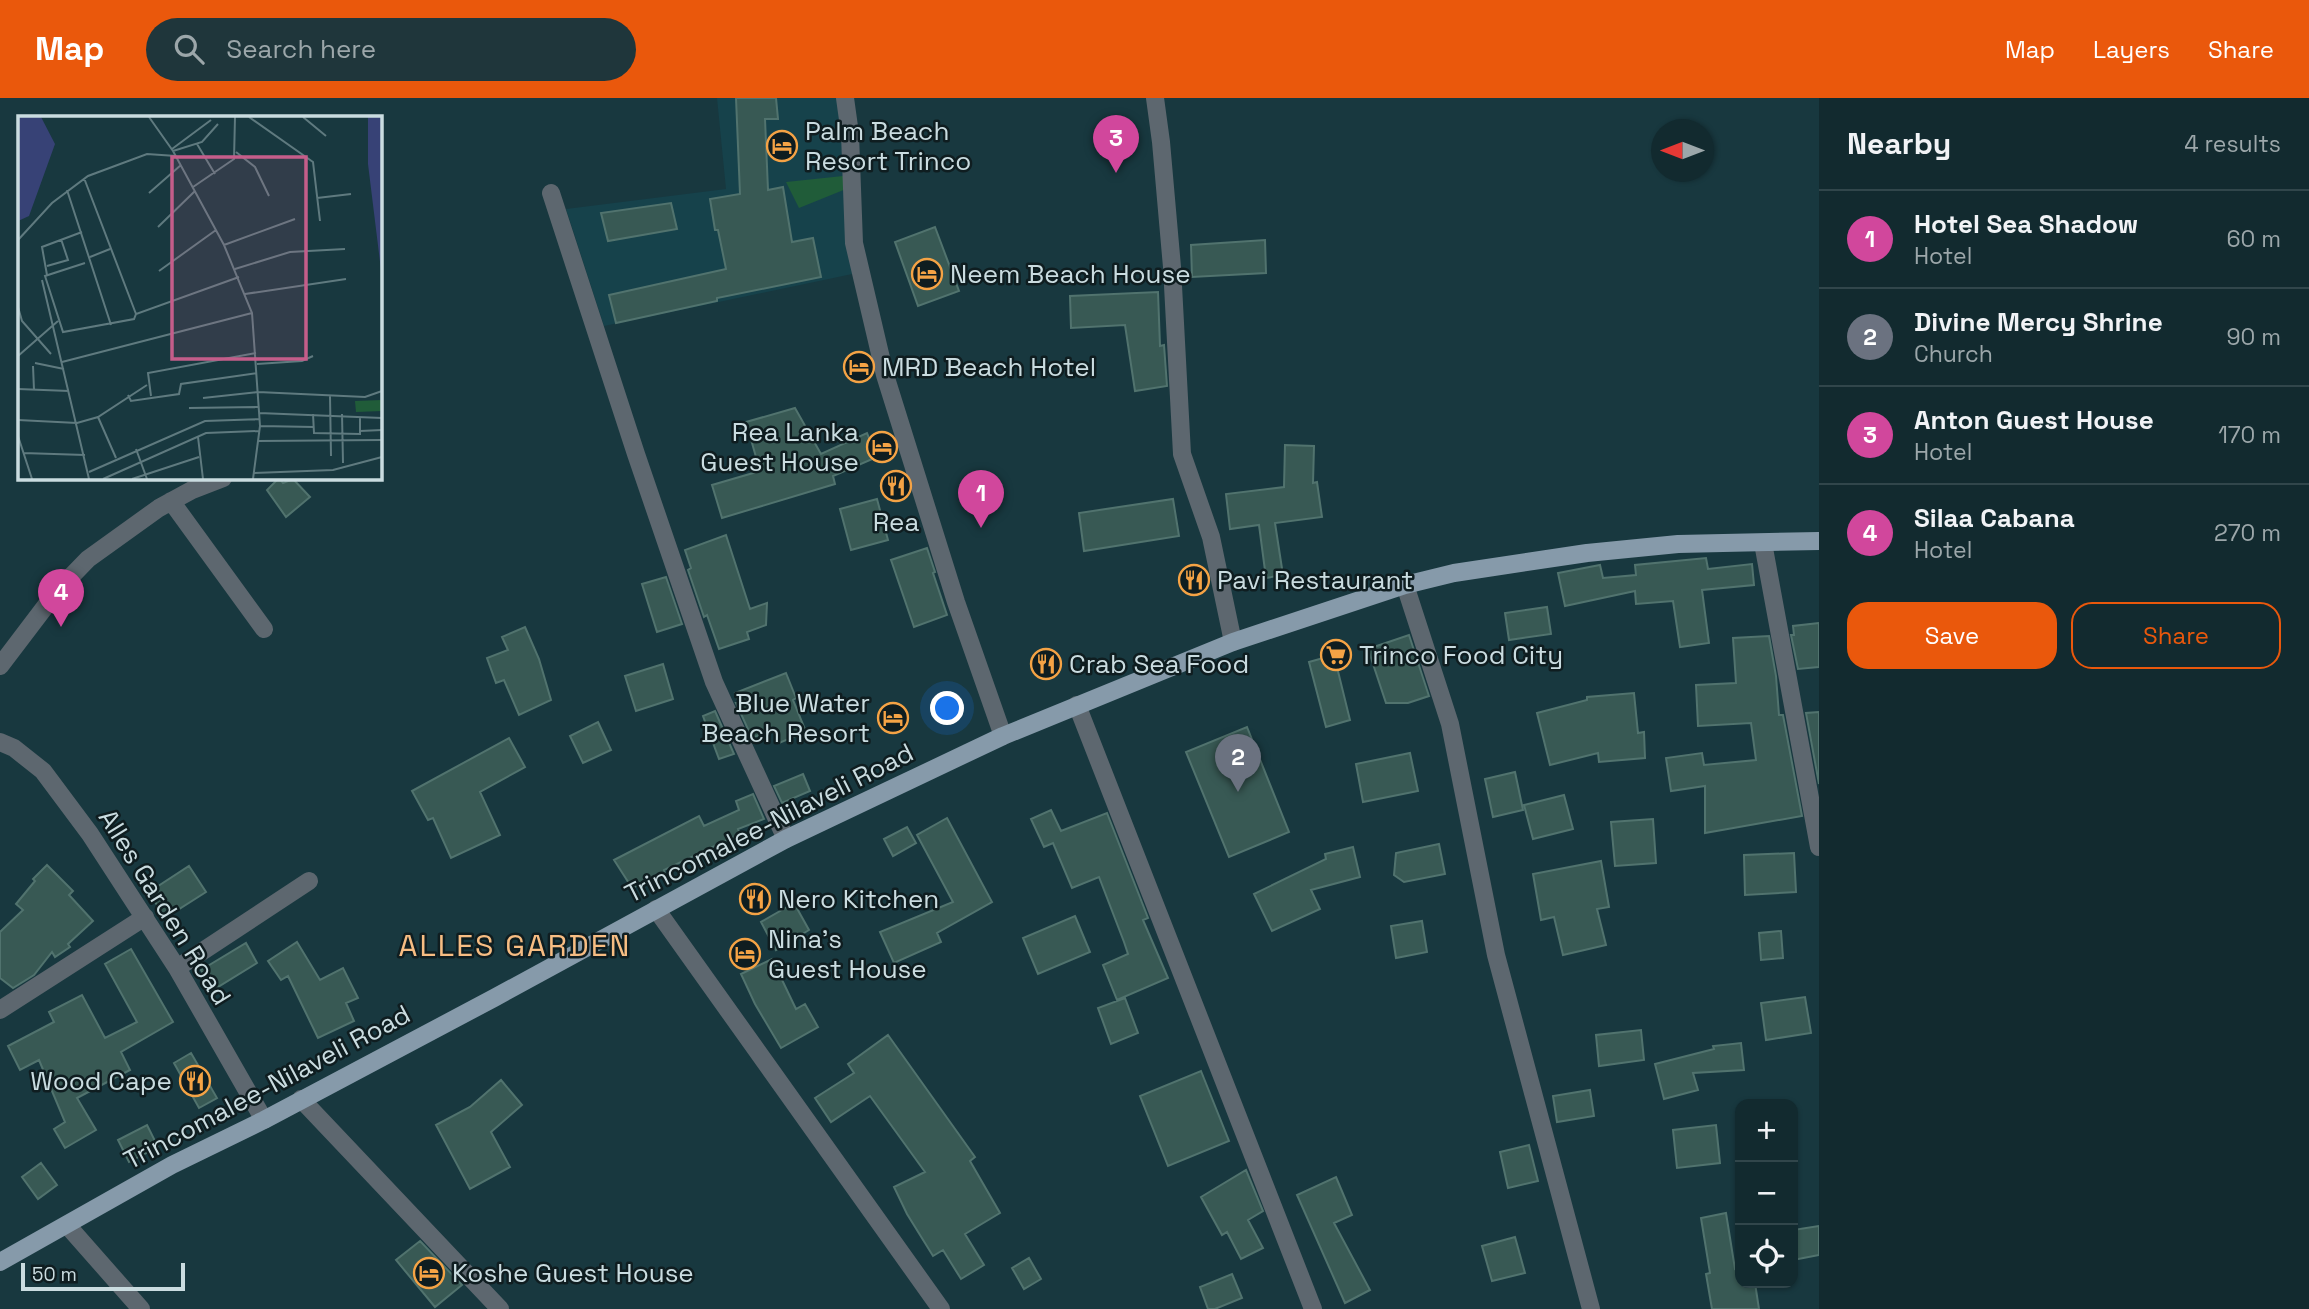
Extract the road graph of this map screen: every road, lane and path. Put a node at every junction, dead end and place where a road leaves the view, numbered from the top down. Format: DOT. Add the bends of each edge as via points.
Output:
graph roads {
  1 [pos="845,98"];
  2 [pos="1155,98"];
  3 [pos="551,193"];
  4 [pos="217,480"];
  5 [pos="171,501"];
  6 [pos="1819,541"];
  7 [pos="1763,543"];
  8 [pos="1405,585"];
  9 [pos="264,629"];
  10 [pos="1233,642"];
  11 [pos="0,666"];
  12 [pos="1077,705"];
  13 [pos="1003,736"];
  14 [pos="0,741"];
  15 [pos="786,839"];
  16 [pos="1819,847"];
  17 [pos="309,881"];
  18 [pos="656,909"];
  19 [pos="145,917"];
  20 [pos="177,968"];
  21 [pos="0,1010"];
  22 [pos="301,1099"];
  23 [pos="264,1120"];
  24 [pos="67,1225"];
  25 [pos="0,1262"];
  26 [pos="141,1309"];
  27 [pos="500,1309"];
  28 [pos="940,1309"];
  29 [pos="1313,1309"];
  30 [pos="1591,1309"];
  1 -- 13 [label="street" via="854,243 885,375"];
  2 -- 10 [label="street" via="1171,253 1182,454 1211,537"];
  3 -- 15 [label="street" via="714,682"];
  4 -- 5 [label="street"];
  5 -- 9 [label="street"];
  5 -- 11 [label="street" via="81,566"];
  6 -- 7 [label="main road, Trincomalee-Nilaveli Road"];
  7 -- 8 [label="main road, Trincomalee-Nilaveli Road" via="1678,544 1587,553"];
  7 -- 16 [label="street"];
  8 -- 10 [label="main road, Trincomalee-Nilaveli Road"];
  8 -- 30 [label="street" via="1450,724 1496,955"];
  10 -- 12 [label="main road, Trincomalee-Nilaveli Road"];
  12 -- 13 [label="main road, Trincomalee-Nilaveli Road"];
  12 -- 29 [label="street"];
  13 -- 15 [label="main road, Trincomalee-Nilaveli Road"];
  14 -- 19 [label="street, Alles Garden Road" via="43,771"];
  15 -- 18 [label="main road, Trincomalee-Nilaveli Road"];
  17 -- 20 [label="street"];
  18 -- 22 [label="main road, Trincomalee-Nilaveli Road"];
  18 -- 28 [label="street"];
  19 -- 20 [label="street, Alles Garden Road"];
  19 -- 21 [label="street"];
  20 -- 23 [label="street, Alles Garden Road"];
  22 -- 23 [label="main road, Trincomalee-Nilaveli Road"];
  22 -- 27 [label="street"];
  23 -- 24 [label="main road, Trincomalee-Nilaveli Road" via="172,1165"];
  24 -- 25 [label="main road, Trincomalee-Nilaveli Road"];
  24 -- 26 [label="street"];
}
